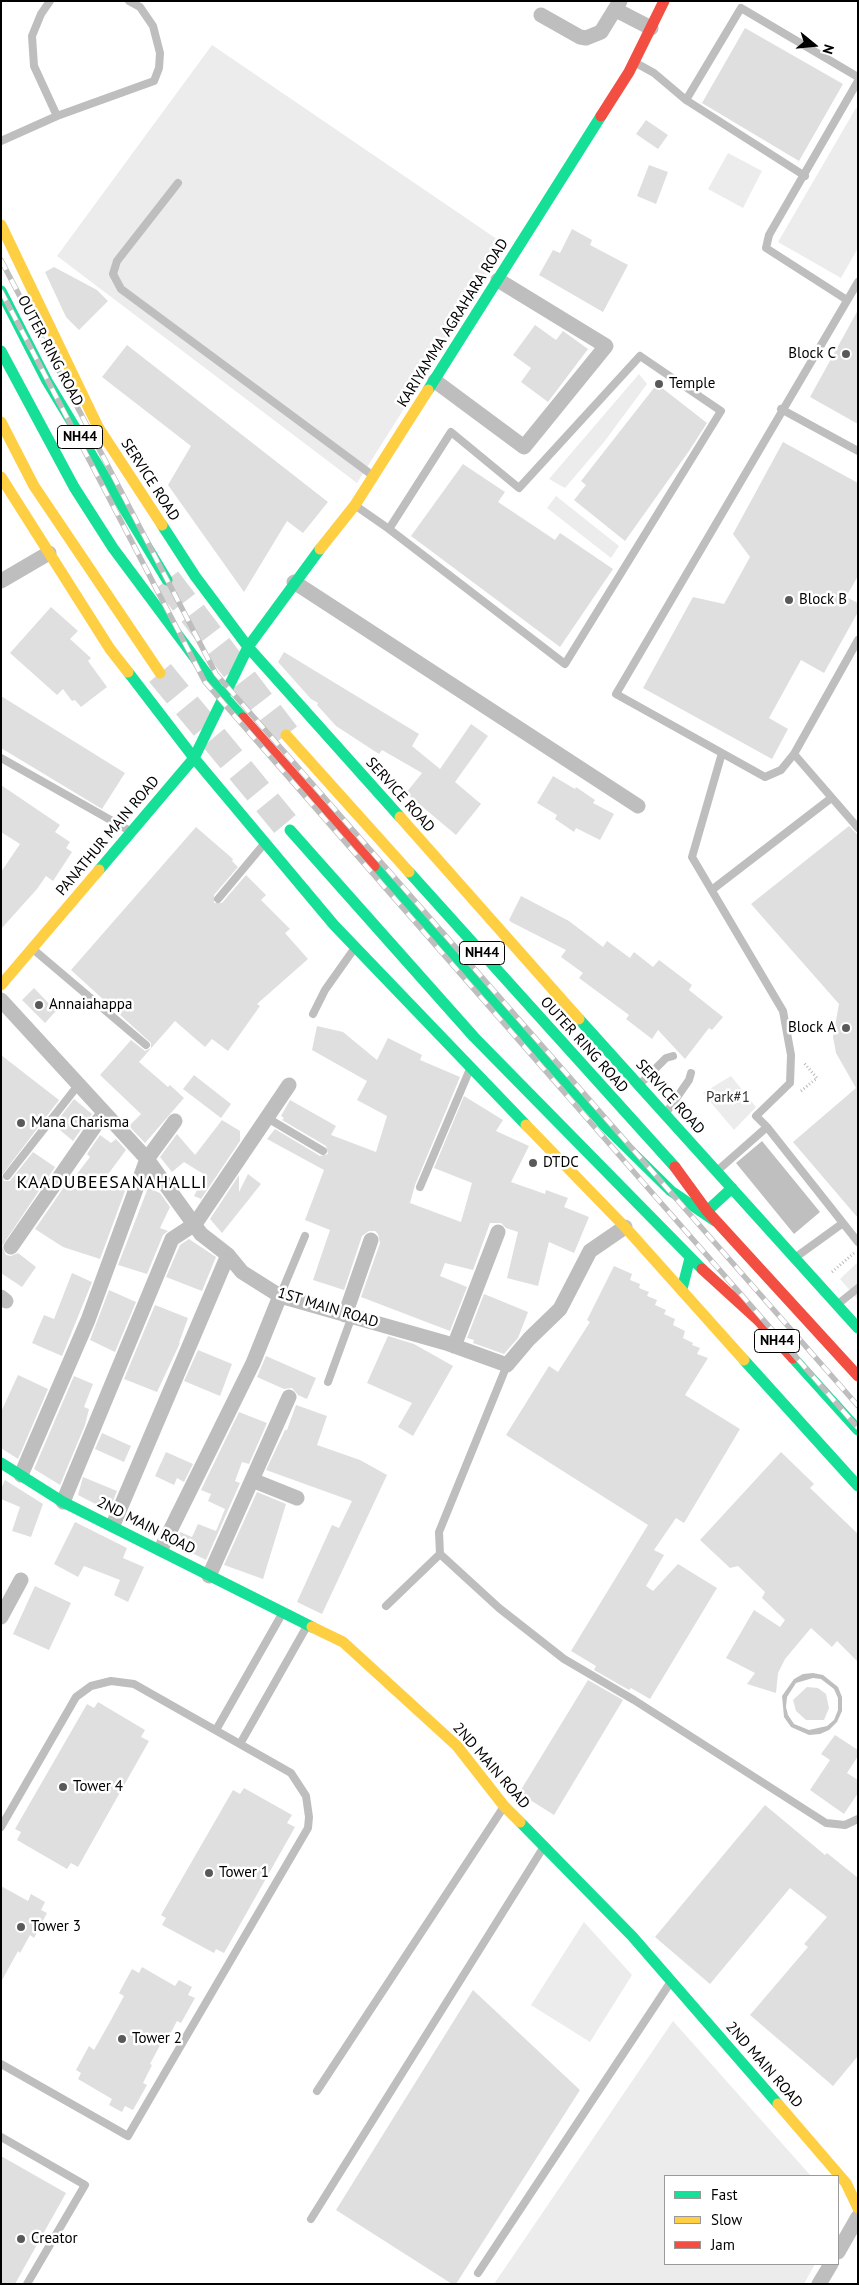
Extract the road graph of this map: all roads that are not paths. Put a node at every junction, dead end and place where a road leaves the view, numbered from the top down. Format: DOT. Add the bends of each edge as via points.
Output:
graph roads {
  1 [pos="50,1"];
  2 [pos="129,1"];
  3 [pos="664,1"];
  4 [pos="618,6"];
  5 [pos="541,15"];
  6 [pos="651,28"];
  7 [pos="634,62"];
  8 [pos="858,77"];
  9 [pos="858,81"];
  10 [pos="686,100"];
  11 [pos="57,116"];
  12 [pos="1,141"];
  13 [pos="804,176"];
  14 [pos="178,183"];
  15 [pos="1,225"];
  16 [pos="498,280"];
  17 [pos="858,282"];
  18 [pos="1,291"];
  19 [pos="847,300"];
  20 [pos="1,351"];
  21 [pos="435,381"];
  22 [pos="782,409"];
  23 [pos="1,422"];
  24 [pos="858,451"];
  25 [pos="374,476"];
  26 [pos="1,477"];
  27 [pos="355,505"];
  28 [pos="389,529"];
  29 [pos="49,553"];
  30 [pos="167,580"];
  31 [pos="1,581"];
  32 [pos="294,582"];
  33 [pos="858,640"];
  34 [pos="248,647"];
  35 [pos="160,673"];
  36 [pos="224,697"];
  37 [pos="286,735"];
  38 [pos="722,753"];
  39 [pos="794,754"];
  40 [pos="1,758"];
  41 [pos="194,758"];
  42 [pos="830,799"];
  43 [pos="638,806"];
  44 [pos="858,828"];
  45 [pos="290,830"];
  46 [pos="132,832"];
  47 [pos="265,843"];
  48 [pos="713,889"];
  49 [pos="218,899"];
  50 [pos="356,947"];
  51 [pos="32,948"];
  52 [pos="1,985"];
  53 [pos="1,1000"];
  54 [pos="313,1014"];
  55 [pos="146,1045"];
  56 [pos="673,1056"];
  57 [pos="470,1067"];
  58 [pos="691,1073"];
  59 [pos="78,1084"];
  60 [pos="289,1085"];
  61 [pos="638,1085"];
  62 [pos="104,1113"];
  63 [pos="664,1115"];
  64 [pos="268,1119"];
  65 [pos="175,1121"];
  66 [pos="767,1127"];
  67 [pos="323,1151"];
  68 [pos="147,1159"];
  69 [pos="717,1171"];
  70 [pos="7,1176"];
  71 [pos="420,1187"];
  72 [pos="732,1188"];
  73 [pos="707,1212"];
  74 [pos="716,1221"];
  75 [pos="844,1223"];
  76 [pos="195,1224"];
  77 [pos="625,1227"];
  78 [pos="498,1232"];
  79 [pos="305,1236"];
  80 [pos="371,1240"];
  81 [pos="858,1242"];
  82 [pos="11,1247"];
  83 [pos="228,1255"];
  84 [pos="690,1258"];
  85 [pos="794,1258"];
  86 [pos="858,1288"];
  87 [pos="682,1289"];
  88 [pos="280,1296"];
  89 [pos="837,1305"];
  90 [pos="348,1315"];
  91 [pos="858,1328"];
  92 [pos="454,1346"];
  93 [pos="507,1365"];
  94 [pos="858,1376"];
  95 [pos="328,1382"];
  96 [pos="289,1397"];
  97 [pos="858,1430"];
  98 [pos="1,1463"];
  99 [pos="21,1475"];
  100 [pos="252,1480"];
  101 [pos="858,1486"];
  102 [pos="296,1498"];
  103 [pos="63,1502"];
  104 [pos="113,1526"];
  105 [pos="161,1549"];
  106 [pos="440,1554"];
  107 [pos="209,1576"];
  108 [pos="21,1580"];
  109 [pos="386,1606"];
  110 [pos="283,1612"];
  111 [pos="1,1617"];
  112 [pos="308,1624"];
  113 [pos="216,1730"];
  114 [pos="240,1744"];
  115 [pos="504,1806"];
  116 [pos="858,1819"];
  117 [pos="1,1827"];
  118 [pos="544,1847"];
  119 [pos="671,1982"];
  120 [pos="1,2064"];
  121 [pos="316,2091"];
  122 [pos="1,2137"];
  123 [pos="858,2208"];
  124 [pos="858,2218"];
  125 [pos="311,2219"];
  126 [pos="839,2250"];
  127 [pos="830,2265"];
  128 [pos="478,2273"];
  129 [pos="27,2284"];
  130 [pos="820,2284"];
  1 -- 11 [label="lane" via="32,36 34,66"];
  2 -- 11 [label="lane" via="140,7 153,26 160,54 154,81"];
  3 -- 6 [label="main road, KARIYAMMA AGRAHARA ROAD"];
  4 -- 5 [label="street" via="600,32 586,38"];
  4 -- 6 [label="street"];
  6 -- 7 [label="main road, KARIYAMMA AGRAHARA ROAD"];
  7 -- 10 [label="lane"];
  7 -- 16 [label="main road, KARIYAMMA AGRAHARA ROAD"];
  8 -- 10 [label="lane" via="741,8"];
  9 -- 13 [label="lane"];
  10 -- 13 [label="lane"];
  11 -- 12 [label="lane"];
  13 -- 19 [label="lane" via="769,235 766,248"];
  14 -- 25 [label="lane" via="117,261 113,274 122,289"];
  15 -- 34 [label="main road, SERVICE ROAD" via="98,428 195,576"];
  16 -- 21 [label="main road, KARIYAMMA AGRAHARA ROAD"];
  16 -- 21 [label="street" via="606,346 524,447"];
  17 -- 19 [label="lane"];
  18 -- 30 [label="main road, OUTER RING ROAD / NH44" via="47,382"];
  19 -- 22 [label="lane"];
  20 -- 36 [label="main road" via="78,495 113,548"];
  21 -- 25 [label="main road, KARIYAMMA AGRAHARA ROAD"];
  22 -- 24 [label="lane"];
  22 -- 38 [label="lane" via="616,694"];
  23 -- 35 [label="main road" via="34,486"];
  25 -- 27 [label="main road, KARIYAMMA AGRAHARA ROAD"];
  26 -- 29 [label="main road"];
  27 -- 28 [label="lane"];
  27 -- 32 [label="main road, KARIYAMMA AGRAHARA ROAD"];
  28 -- 28 [label="lane" via="565,664 720,412 640,356 519,488 451,432"];
  29 -- 31 [label="street"];
  29 -- 41 [label="main road" via="110,649"];
  32 -- 34 [label="main road, KARIYAMMA AGRAHARA ROAD"];
  32 -- 43 [label="street"];
  33 -- 39 [label="lane"];
  34 -- 36 [label="main road, KARIYAMMA AGRAHARA ROAD"];
  34 -- 61 [label="main road, SERVICE ROAD"];
  36 -- 41 [label="main road, PANATHUR MAIN ROAD"];
  36 -- 74 [label="main road" via="605,1126 671,1191"];
  37 -- 73 [label="main road, OUTER RING ROAD / NH44" via="677,1170"];
  38 -- 39 [label="lane" via="765,777 781,770"];
  38 -- 48 [label="lane" via="692,856"];
  39 -- 42 [label="lane"];
  40 -- 46 [label="lane"];
  41 -- 46 [label="main road, PANATHUR MAIN ROAD"];
  41 -- 47 [label="main road"];
  42 -- 44 [label="lane"];
  42 -- 48 [label="lane"];
  45 -- 84 [label="main road, NH44" via="474,1037"];
  46 -- 51 [label="main road, PANATHUR MAIN ROAD"];
  47 -- 49 [label="lane"];
  47 -- 50 [label="main road"];
  48 -- 66 [label="lane" via="783,1011 791,1055 790,1083 756,1116"];
  50 -- 54 [label="lane" via="325,990"];
  50 -- 57 [label="main road"];
  51 -- 52 [label="main road, PANATHUR MAIN ROAD"];
  51 -- 55 [label="lane"];
  53 -- 59 [label="street, 1ST MAIN ROAD"];
  56 -- 61 [label="lane" via="666,1058"];
  57 -- 71 [label="lane"];
  57 -- 77 [label="main road"];
  58 -- 63 [label="lane" via="690,1080"];
  59 -- 62 [label="street, 1ST MAIN ROAD"];
  59 -- 70 [label="lane"];
  60 -- 64 [label="street"];
  61 -- 63 [label="main road, SERVICE ROAD"];
  62 -- 68 [label="street, 1ST MAIN ROAD"];
  62 -- 82 [label="street"];
  63 -- 69 [label="main road, SERVICE ROAD"];
  64 -- 67 [label="lane"];
  64 -- 76 [label="street"];
  65 -- 68 [label="street"];
  66 -- 69 [label="lane"];
  66 -- 75 [label="lane"];
  68 -- 76 [label="street, 1ST MAIN ROAD"];
  68 -- 99 [label="street" via="88,1320"];
  69 -- 72 [label="main road, SERVICE ROAD"];
  72 -- 73 [label="main road"];
  72 -- 85 [label="main road, SERVICE ROAD"];
  73 -- 74 [label="main road, OUTER RING ROAD / NH44"];
  74 -- 94 [label="main road, OUTER RING ROAD / NH44"];
  75 -- 81 [label="lane"];
  75 -- 85 [label="lane"];
  76 -- 83 [label="street, 1ST MAIN ROAD" via="201,1234"];
  76 -- 103 [label="street" via="172,1239"];
  77 -- 87 [label="main road"];
  77 -- 93 [label="street" via="590,1250 560,1309"];
  78 -- 92 [label="street"];
  79 -- 88 [label="lane"];
  80 -- 90 [label="street"];
  83 -- 88 [label="street, 1ST MAIN ROAD" via="242,1272"];
  83 -- 104 [label="street"];
  84 -- 87 [label="main road"];
  84 -- 97 [label="main road, NH44" via="759,1321"];
  85 -- 89 [label="main road, SERVICE ROAD"];
  86 -- 89 [label="lane"];
  87 -- 101 [label="main road"];
  88 -- 90 [label="street, 1ST MAIN ROAD"];
  88 -- 105 [label="street" via="252,1364"];
  89 -- 91 [label="main road, SERVICE ROAD"];
  90 -- 92 [label="street, 1ST MAIN ROAD"];
  90 -- 95 [label="lane"];
  92 -- 93 [label="street, 1ST MAIN ROAD"];
  93 -- 106 [label="lane" via="439,1532"];
  96 -- 100 [label="street"];
  98 -- 99 [label="main road, 2ND MAIN ROAD"];
  99 -- 103 [label="main road, 2ND MAIN ROAD"];
  100 -- 102 [label="street"];
  100 -- 107 [label="street"];
  103 -- 104 [label="main road, 2ND MAIN ROAD"];
  104 -- 105 [label="main road, 2ND MAIN ROAD"];
  105 -- 107 [label="main road, 2ND MAIN ROAD"];
  106 -- 109 [label="lane"];
  106 -- 116 [label="lane" via="499,1608 564,1659 826,1823 845,1825"];
  107 -- 110 [label="main road, 2ND MAIN ROAD"];
  108 -- 111 [label="street"];
  110 -- 112 [label="main road, 2ND MAIN ROAD"];
  110 -- 113 [label="lane"];
  112 -- 114 [label="lane"];
  112 -- 115 [label="main road, 2ND MAIN ROAD" via="343,1642 450,1739"];
  113 -- 114 [label="lane"];
  113 -- 117 [label="lane" via="134,1684 111,1680 91,1686 76,1697"];
  114 -- 120 [label="lane" via="291,1773 297,1780 308,1806 308,1828 128,2136"];
  115 -- 118 [label="main road, 2ND MAIN ROAD"];
  115 -- 121 [label="lane"];
  118 -- 119 [label="main road, 2ND MAIN ROAD" via="632,1936"];
  118 -- 125 [label="lane"];
  119 -- 123 [label="main road, 2ND MAIN ROAD" via="846,2183"];
  119 -- 128 [label="lane"];
  122 -- 129 [label="lane" via="85,2185"];
  124 -- 126 [label="street"];
  127 -- 130 [label="street"];
}
